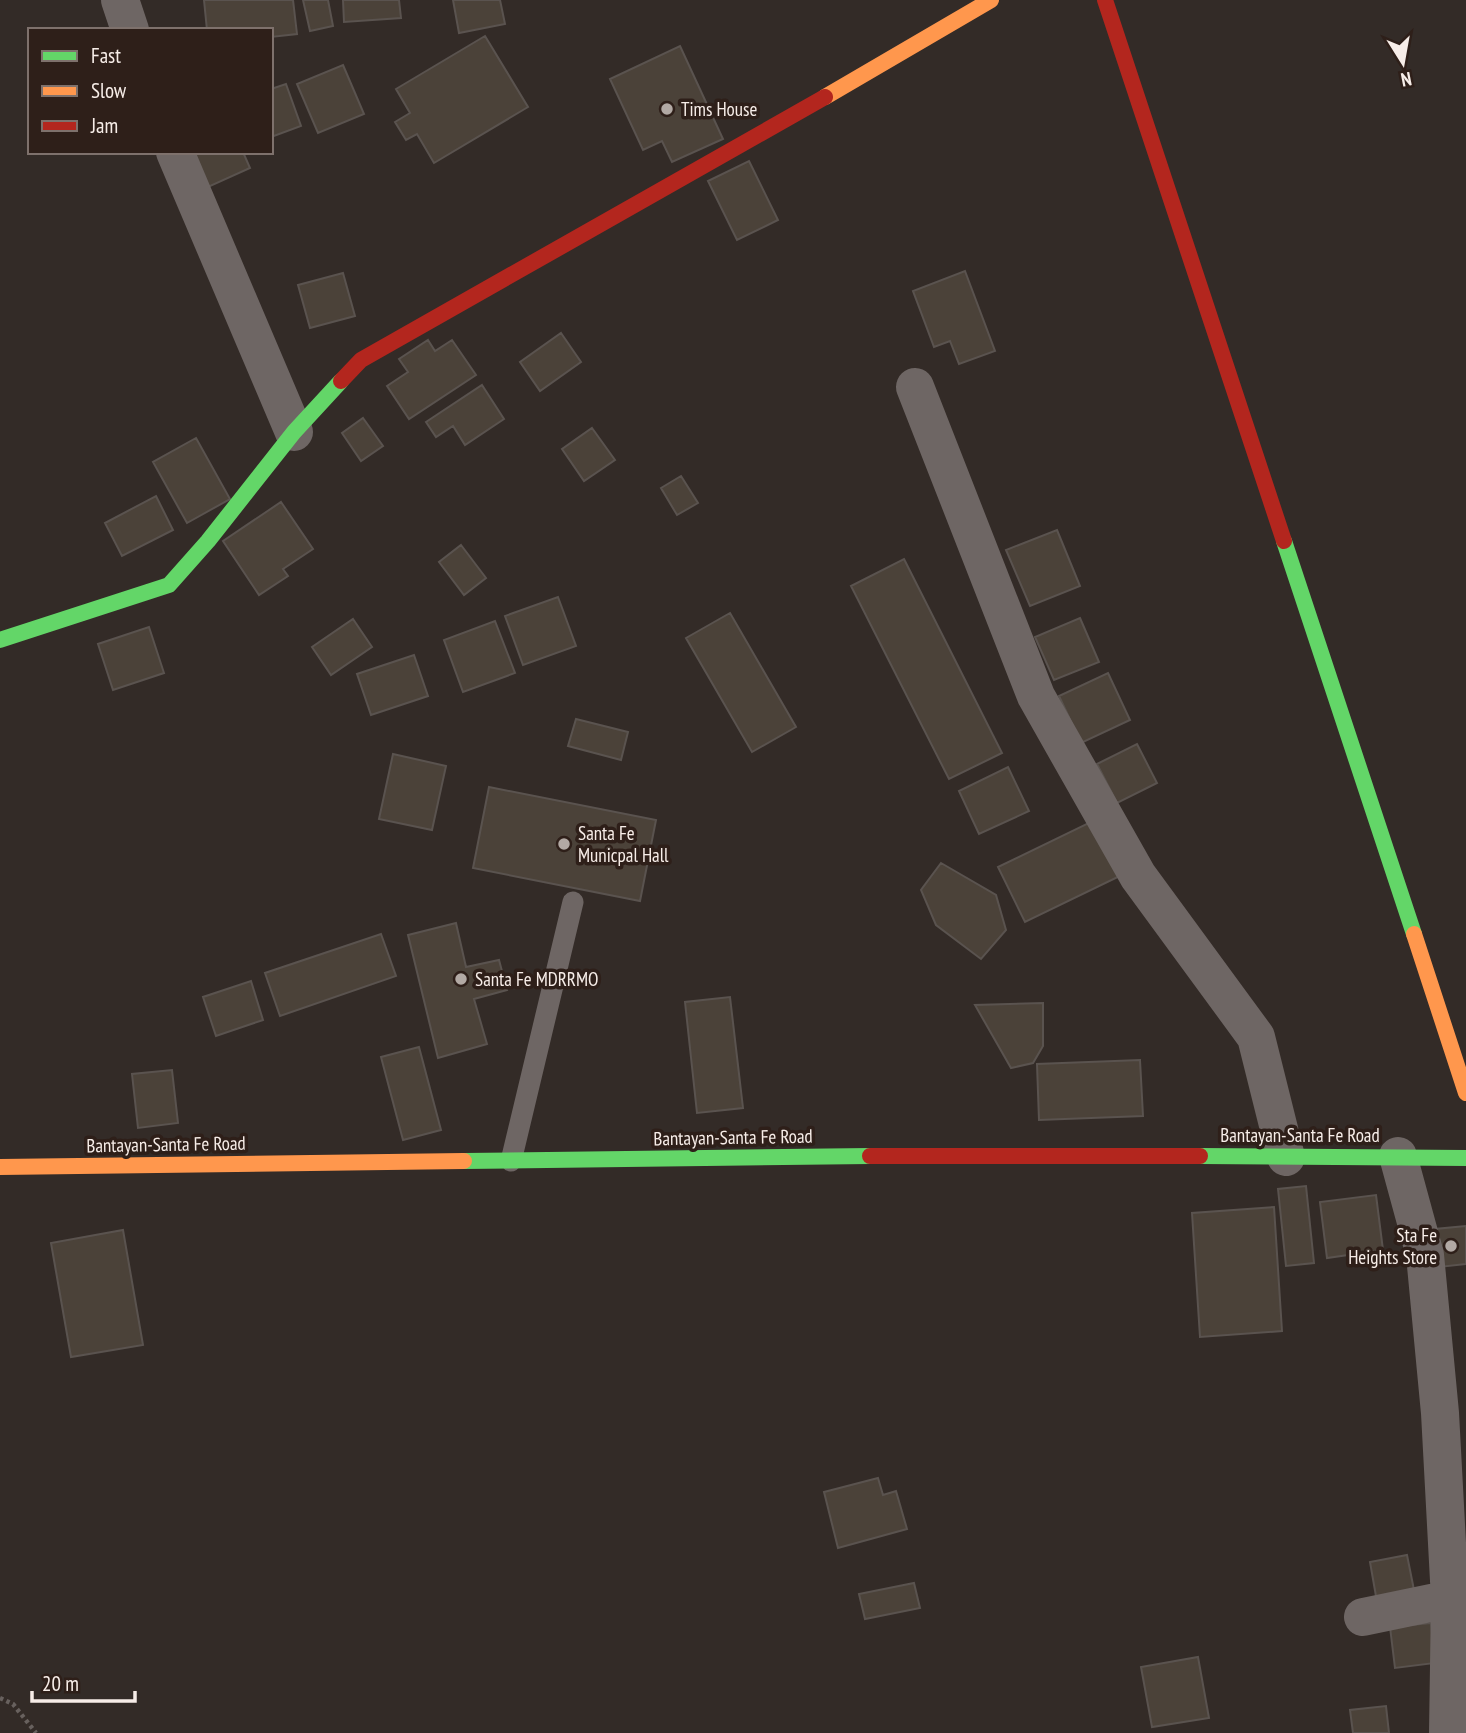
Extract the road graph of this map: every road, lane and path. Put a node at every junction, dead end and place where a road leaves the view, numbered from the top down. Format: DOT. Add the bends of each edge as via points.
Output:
graph roads {
  1 [pos="120,0"];
  2 [pos="991,0"];
  3 [pos="1104,0"];
  4 [pos="129,28"];
  5 [pos="176,154"];
  6 [pos="915,387"];
  7 [pos="294,432"];
  8 [pos="0,640"];
  9 [pos="573,902"];
  10 [pos="1466,1093"];
  11 [pos="1398,1156"];
  12 [pos="1286,1157"];
  13 [pos="1466,1158"];
  14 [pos="511,1161"];
  15 [pos="0,1167"];
  16 [pos="1450,1599"];
  17 [pos="1363,1617"];
  18 [pos="0,1698"];
  19 [pos="36,1733"];
  20 [pos="1448,1733"];
  1 -- 4 [label="street"];
  2 -- 7 [label="street" via="361,360"];
  3 -- 10 [label="street"];
  5 -- 7 [label="street"];
  6 -- 12 [label="street" via="1036,696 1138,876 1256,1037"];
  7 -- 8 [label="street" via="169,585"];
  9 -- 14 [label="lane"];
  11 -- 12 [label="street, Bantayan-Santa Fe Road"];
  11 -- 13 [label="street, Bantayan-Santa Fe Road"];
  11 -- 16 [label="street" via="1425,1255 1440,1413"];
  12 -- 14 [label="street, Bantayan-Santa Fe Road" via="966,1155"];
  14 -- 15 [label="street, Bantayan-Santa Fe Road"];
  16 -- 17 [label="street"];
  16 -- 20 [label="street"];
  18 -- 19 [label="path" via="13,1704"];
}
